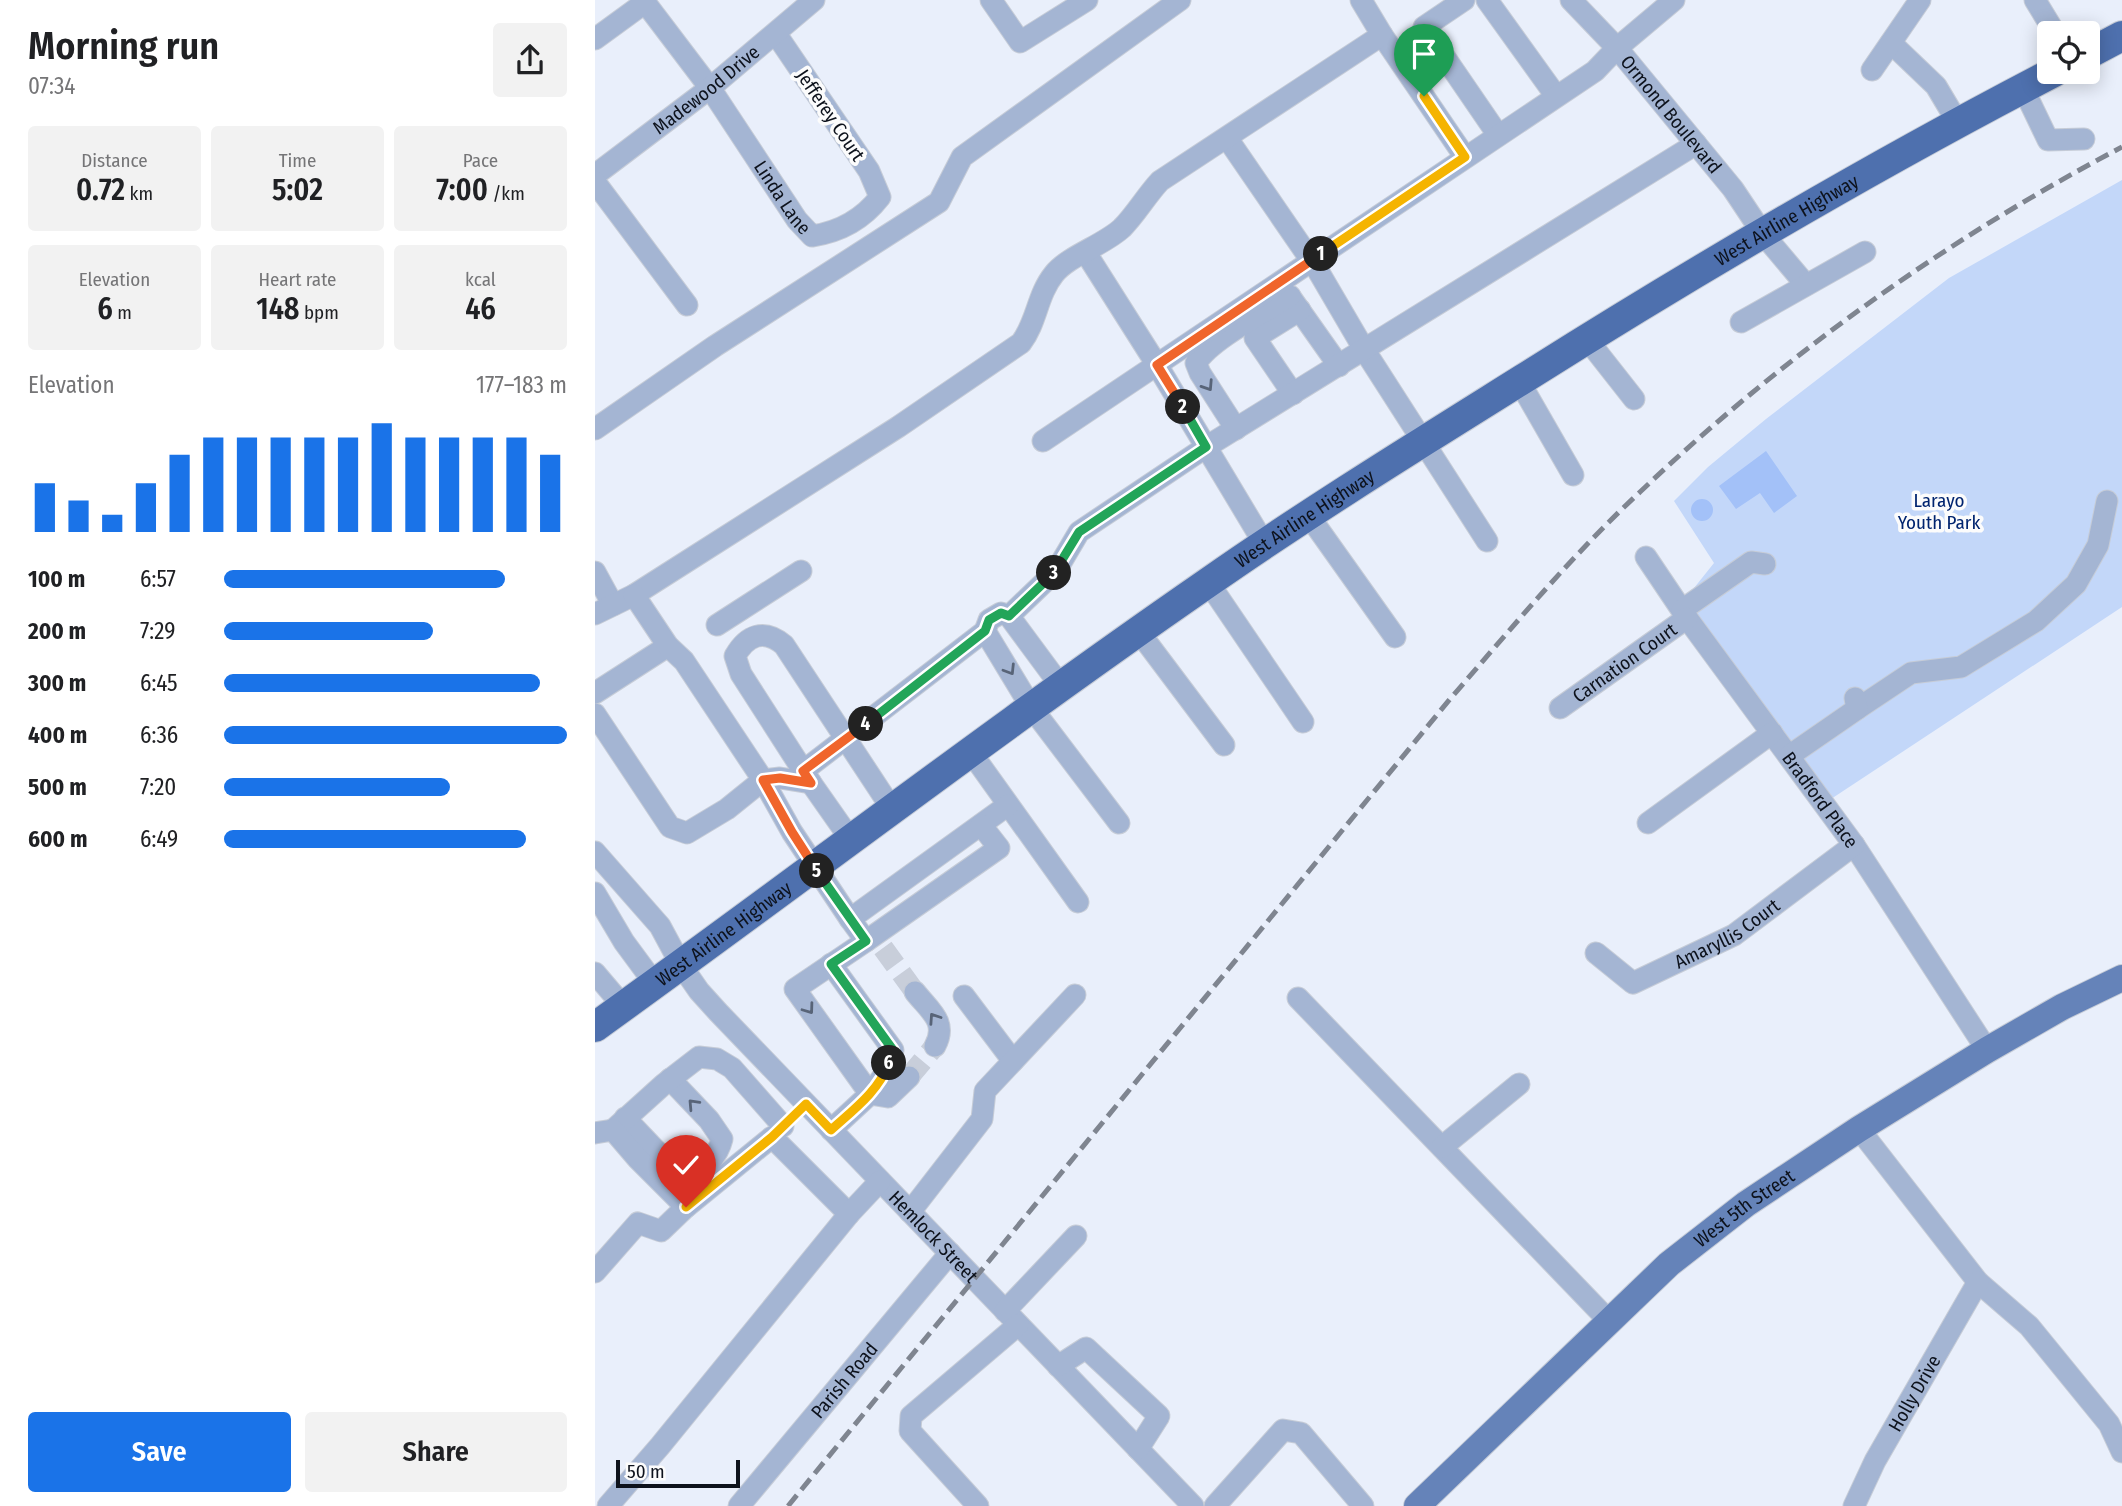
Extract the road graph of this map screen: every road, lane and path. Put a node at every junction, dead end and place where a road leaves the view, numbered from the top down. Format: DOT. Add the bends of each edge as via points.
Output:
graph roads {
  1 [pos="814,0"];
  2 [pos="991,0"];
  3 [pos="1087,0"];
  4 [pos="1181,0"];
  5 [pos="1360,0"];
  6 [pos="1464,0"];
  7 [pos="1487,0"];
  8 [pos="1571,0"];
  9 [pos="1674,0"];
  10 [pos="1920,0"];
  11 [pos="2046,3"];
  12 [pos="2051,21"];
  13 [pos="776,34"];
  14 [pos="1382,35"];
  15 [pos="2122,36"];
  16 [pos="595,39"];
  17 [pos="1891,43"];
  18 [pos="1616,48"];
  19 [pos="2100,48"];
  20 [pos="1872,70"];
  21 [pos="2037,81"];
  22 [pos="710,88"];
  23 [pos="2023,88"];
  24 [pos="1556,96"];
  25 [pos="1958,123"];
  26 [pos="1499,135"];
  27 [pos="1227,138"];
  28 [pos="2084,139"];
  29 [pos="1696,144"];
  30 [pos="1465,157"];
  31 [pos="595,175"];
  32 [pos="595,183"];
  33 [pos="880,197"];
  34 [pos="1763,234"];
  35 [pos="1865,252"];
  36 [pos="1086,253"];
  37 [pos="1311,261"];
  38 [pos="1806,285"];
  39 [pos="1290,296"];
  40 [pos="687,305"];
  41 [pos="1741,322"];
  42 [pos="1586,338"];
  43 [pos="1365,351"];
  44 [pos="1157,365"];
  45 [pos="1339,366"];
  46 [pos="1519,381"];
  47 [pos="1293,394"];
  48 [pos="1634,399"];
  49 [pos="595,429"];
  50 [pos="1236,429"];
  51 [pos="1422,440"];
  52 [pos="1043,441"];
  53 [pos="1206,447"];
  54 [pos="1573,475"];
  55 [pos="2108,501"];
  56 [pos="1309,516"];
  57 [pos="1487,541"];
  58 [pos="1265,545"];
  59 [pos="1646,557"];
  60 [pos="1765,564"];
  61 [pos="801,571"];
  62 [pos="595,572"];
  63 [pos="1208,582"];
  64 [pos="634,595"];
  65 [pos="604,610"];
  66 [pos="1684,614"];
  67 [pos="1009,616"];
  68 [pos="717,625"];
  69 [pos="985,631"];
  70 [pos="1139,632"];
  71 [pos="1395,637"];
  72 [pos="668,646"];
  73 [pos="1060,685"];
  74 [pos="595,693"];
  75 [pos="1031,707"];
  76 [pos="1560,708"];
  77 [pos="595,714"];
  78 [pos="1303,722"];
  79 [pos="1772,733"];
  80 [pos="846,740"];
  81 [pos="1224,745"];
  82 [pos="788,746"];
  83 [pos="970,751"];
  84 [pos="1789,756"];
  85 [pos="807,777"];
  86 [pos="763,780"];
  87 [pos="1008,805"];
  88 [pos="892,809"];
  89 [pos="1648,823"];
  90 [pos="1119,824"];
  91 [pos="981,825"];
  92 [pos="851,840"];
  93 [pos="1854,845"];
  94 [pos="595,852"];
  95 [pos="814,867"];
  96 [pos="595,893"];
  97 [pos="1078,902"];
  98 [pos="850,919"];
  99 [pos="874,945"];
  100 [pos="1597,953"];
  101 [pos="831,964"];
  102 [pos="681,965"];
  103 [pos="595,973"];
  104 [pos="2122,978"];
  105 [pos="655,984"];
  106 [pos="915,992"];
  107 [pos="1075,995"];
  108 [pos="964,996"];
  109 [pos="1298,998"];
  110 [pos="623,1006"];
  111 [pos="595,1027"];
  112 [pos="935,1046"];
  113 [pos="1987,1050"];
  114 [pos="1013,1061"];
  115 [pos="909,1077"];
  116 [pos="670,1079"];
  117 [pos="1519,1084"];
  118 [pos="870,1094"];
  119 [pos="806,1104"];
  120 [pos="611,1127"];
  121 [pos="1859,1129"];
  122 [pos="831,1130"];
  123 [pos="778,1132"];
  124 [pos="1443,1147"];
  125 [pos="880,1181"];
  126 [pos="686,1207"];
  127 [pos="910,1212"];
  128 [pos="849,1214"];
  129 [pos="1076,1236"];
  130 [pos="950,1253"];
  131 [pos="595,1272"];
  132 [pos="1978,1282"];
  133 [pos="1012,1318"];
  134 [pos="1609,1321"];
  135 [pos="1058,1366"];
  136 [pos="1138,1449"];
  137 [pos="2122,1452"];
  138 [pos="608,1506"];
  139 [pos="739,1506"];
  140 [pos="978,1506"];
  141 [pos="1193,1506"];
  142 [pos="1215,1506"];
  143 [pos="1363,1506"];
  144 [pos="1417,1506"];
  145 [pos="1854,1506"];
  1 -- 13 [label="street, Madewood Drive"];
  2 -- 3 [label="street" via="1020,42"];
  4 -- 49 [label="street" via="962,157 939,202"];
  5 -- 14 [label="street"];
  6 -- 26 [label="street" via="1424,27"];
  7 -- 24 [label="street"];
  8 -- 18 [label="street, Ormond Boulevard"];
  9 -- 18 [label="street"];
  10 -- 17 [label="street"];
  11 -- 12 [label="street"];
  13 -- 22 [label="street, Madewood Drive"];
  13 -- 33 [label="street, Jefferey Court" via="869,171"];
  14 -- 27 [label="street"];
  14 -- 30 [label="street"];
  15 -- 19 [label="highway"];
  16 -- 22 [label="street" via="647,5"];
  17 -- 20 [label="street"];
  17 -- 25 [label="street" via="1936,86"];
  18 -- 24 [label="street" via="1595,71"];
  18 -- 29 [label="street, Ormond Boulevard"];
  21 -- 23 [label="highway, West Airline Highway"];
  22 -- 31 [label="street, Madewood Drive"];
  22 -- 33 [label="street, Linda Lane" via="812,236 832,233 870,211"];
  23 -- 25 [label="highway, West Airline Highway"];
  23 -- 28 [label="street" via="2048,140"];
  24 -- 26 [label="street"];
  25 -- 34 [label="highway, West Airline Highway"];
  26 -- 30 [label="street"];
  27 -- 36 [label="street" via="1160,181 1121,229"];
  27 -- 37 [label="street"];
  29 -- 34 [label="street, Ormond Boulevard"];
  29 -- 43 [label="street"];
  30 -- 37 [label="street"];
  32 -- 40 [label="street"];
  34 -- 38 [label="street, Ormond Boulevard"];
  34 -- 42 [label="highway, West Airline Highway"];
  35 -- 38 [label="street"];
  36 -- 44 [label="street"];
  36 -- 64 [label="street" via="1055,272 1021,343"];
  37 -- 39 [label="street"];
  37 -- 43 [label="street"];
  38 -- 41 [label="street"];
  39 -- 44 [label="street"];
  39 -- 45 [label="street"];
  39 -- 47 [label="street" via="1255,338"];
  39 -- 50 [label="street, one-way" via="1218,342 1196,363"];
  42 -- 46 [label="highway, West Airline Highway"];
  42 -- 48 [label="street"];
  43 -- 45 [label="street"];
  43 -- 51 [label="street"];
  44 -- 52 [label="street"];
  44 -- 53 [label="street"];
  45 -- 47 [label="street"];
  46 -- 51 [label="highway, West Airline Highway"];
  46 -- 54 [label="street"];
  47 -- 50 [label="street"];
  50 -- 53 [label="street"];
  51 -- 56 [label="highway, West Airline Highway"];
  51 -- 57 [label="street"];
  53 -- 58 [label="street"];
  53 -- 67 [label="street" via="1079,532 1056,571"];
  55 -- 84 [label="street" via="2098,545 2076,584 2036,621 1961,667 1911,673 1856,703"];
  56 -- 58 [label="highway, West Airline Highway"];
  56 -- 71 [label="street"];
  58 -- 63 [label="highway, West Airline Highway"];
  59 -- 66 [label="street, Bradford Place"];
  60 -- 66 [label="street, Carnation Court" via="1751,562"];
  61 -- 68 [label="street"];
  62 -- 65 [label="street"];
  63 -- 70 [label="highway, West Airline Highway"];
  63 -- 78 [label="street"];
  64 -- 65 [label="street"];
  64 -- 72 [label="street"];
  66 -- 76 [label="street, Carnation Court"];
  66 -- 79 [label="street, Bradford Place"];
  67 -- 69 [label="street" via="1001,613 989,620"];
  67 -- 73 [label="street"];
  69 -- 75 [label="street, one-way"];
  69 -- 80 [label="street"];
  70 -- 73 [label="highway, West Airline Highway"];
  70 -- 81 [label="street"];
  72 -- 74 [label="street"];
  72 -- 86 [label="street" via="684,660"];
  73 -- 75 [label="highway, West Airline Highway"];
  75 -- 83 [label="highway, West Airline Highway"];
  75 -- 90 [label="street"];
  77 -- 86 [label="street" via="670,827 687,833"];
  79 -- 84 [label="street, Bradford Place"];
  79 -- 89 [label="street"];
  80 -- 82 [label="street" via="784,645 773,636 760,635 742,644 735,656 741,674"];
  80 -- 85 [label="street"];
  80 -- 88 [label="street"];
  82 -- 85 [label="street"];
  82 -- 86 [label="street" via="780,766"];
  83 -- 87 [label="street"];
  83 -- 88 [label="highway, West Airline Highway"];
  84 -- 93 [label="street, Bradford Place"];
  85 -- 86 [label="street"];
  85 -- 92 [label="street"];
  86 -- 95 [label="street"];
  87 -- 91 [label="street"];
  87 -- 97 [label="street"];
  88 -- 92 [label="highway, West Airline Highway"];
  91 -- 98 [label="street"];
  91 -- 99 [label="street" via="999,848"];
  92 -- 95 [label="highway, West Airline Highway"];
  93 -- 100 [label="street, Amaryllis Court" via="1734,935 1633,984"];
  93 -- 113 [label="street, Bradford Place"];
  94 -- 102 [label="street, Hemlock Street" via="660,926"];
  95 -- 98 [label="street"];
  95 -- 102 [label="highway, West Airline Highway"];
  96 -- 105 [label="street"];
  98 -- 99 [label="street"];
  99 -- 101 [label="street"];
  101 -- 118 [label="street" via="893,1050 884,1075"];
  101 -- 118 [label="street, one-way" via="795,989"];
  102 -- 105 [label="highway, West Airline Highway"];
  102 -- 119 [label="street, Hemlock Street" via="712,1005"];
  103 -- 110 [label="street"];
  104 -- 113 [label="main road, West 5th Street"];
  105 -- 110 [label="highway, West Airline Highway"];
  112 -- 106 [label="street, one-way" via="942,1034 940,1025"];
  107 -- 114 [label="street"];
  108 -- 114 [label="street"];
  109 -- 124 [label="street"];
  110 -- 111 [label="highway, West Airline Highway"];
  113 -- 121 [label="main road, West 5th Street"];
  114 -- 127 [label="street" via="985,1091 982,1119"];
  115 -- 118 [label="street" via="888,1097"];
  116 -- 120 [label="street"];
  120 -- 116 [label="street, one-way" via="685,1181 692,1178 719,1153 722,1139"];
  116 -- 123 [label="street" via="699,1057 716,1059 732,1068"];
  117 -- 124 [label="street"];
  118 -- 122 [label="street"];
  119 -- 122 [label="street, Hemlock Street"];
  119 -- 123 [label="street"];
  120 -- 126 [label="street"];
  121 -- 132 [label="street"];
  121 -- 134 [label="main road, West 5th Street" via="1710,1231"];
  122 -- 125 [label="street, Hemlock Street"];
  123 -- 126 [label="street"];
  123 -- 128 [label="street"];
  124 -- 134 [label="street"];
  125 -- 127 [label="street, Hemlock Street"];
  125 -- 128 [label="street"];
  126 -- 131 [label="street" via="661,1231 639,1223"];
  127 -- 130 [label="street, Hemlock Street"];
  128 -- 138 [label="street"];
  129 -- 133 [label="street"];
  130 -- 133 [label="street, Hemlock Street"];
  130 -- 139 [label="street, Parish Road"];
  132 -- 137 [label="street" via="2029,1326 2109,1424"];
  132 -- 145 [label="street, Holly Drive"];
  133 -- 135 [label="street, Hemlock Street"];
  133 -- 140 [label="street" via="911,1416 910,1431"];
  134 -- 144 [label="main road, West 5th Street"];
  135 -- 136 [label="street, Hemlock Street"];
  135 -- 136 [label="street" via="1086,1348 1159,1416"];
  136 -- 141 [label="street, Hemlock Street"];
  142 -- 143 [label="street" via="1283,1430 1301,1433"];
}
